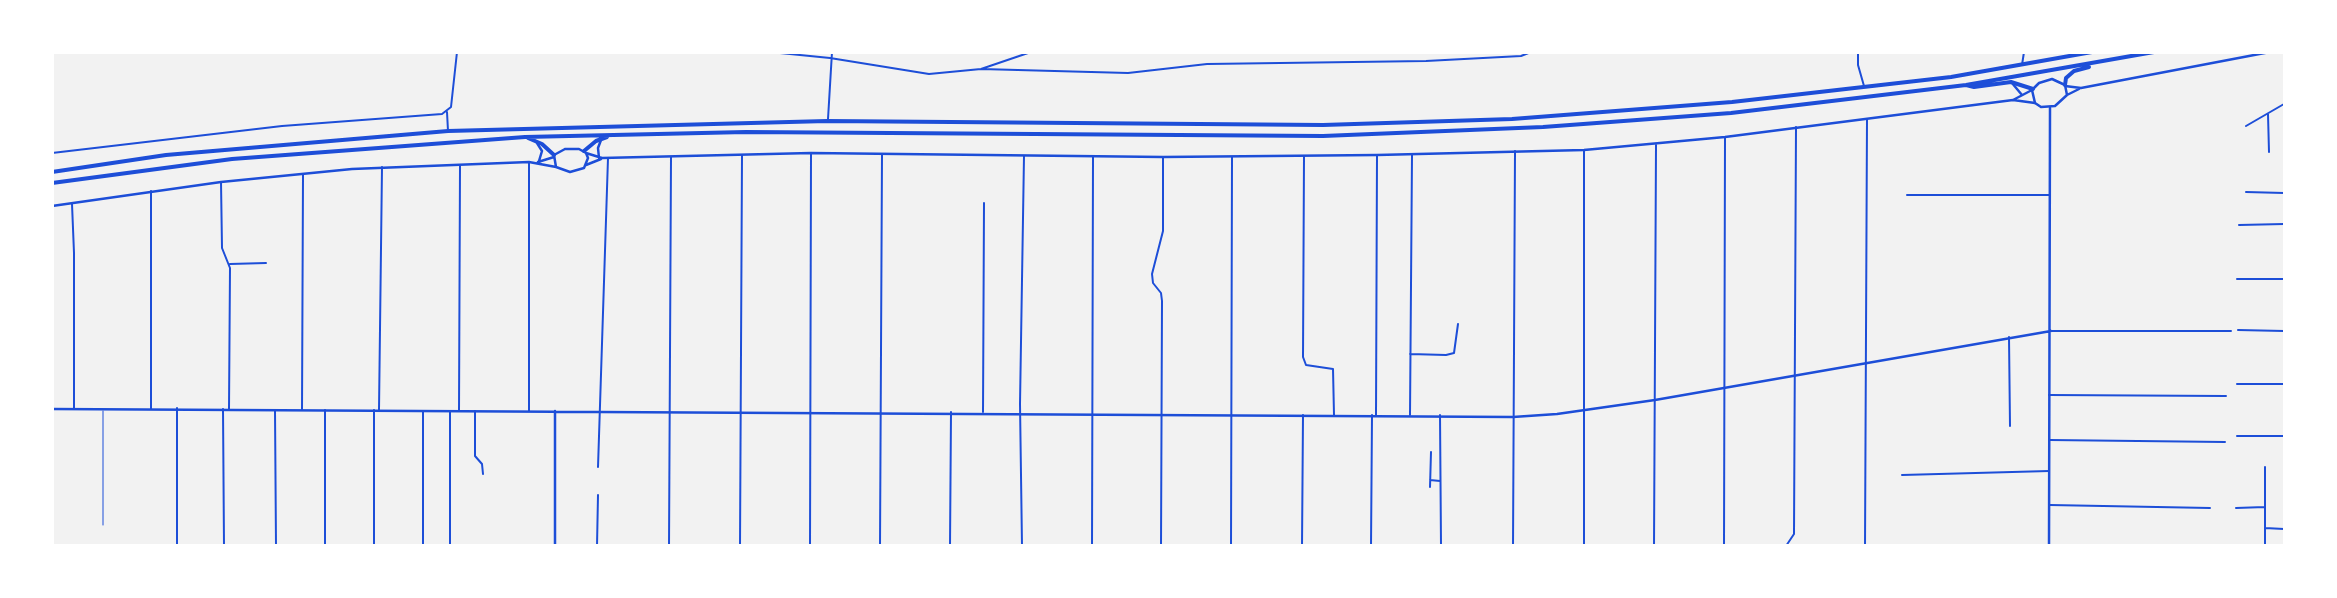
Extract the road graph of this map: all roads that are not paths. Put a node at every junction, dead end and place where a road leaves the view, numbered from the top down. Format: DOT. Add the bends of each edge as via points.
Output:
graph roads {
  1 [pos="456,52"];
  2 [pos="770,52"];
  3 [pos="817,52"];
  4 [pos="832,52"];
  5 [pos="1031,52"];
  6 [pos="1532,52"];
  7 [pos="1858,52"];
  8 [pos="2024,52"];
  9 [pos="2092,52"];
  10 [pos="2154,52"];
  11 [pos="2270,52"];
  12 [pos="820,57"];
  13 [pos="830,58"];
  14 [pos="2106,62"];
  15 [pos="2022,65"];
  16 [pos="982,69"];
  17 [pos="2011,82"];
  18 [pos="1966,85"];
  19 [pos="1864,86"];
  20 [pos="2065,86"];
  21 [pos="2081,88"];
  22 [pos="2032,90"];
  23 [pos="2022,95"];
  24 [pos="2067,95"];
  25 [pos="2013,100"];
  26 [pos="2035,103"];
  27 [pos="2284,104"];
  28 [pos="2050,108"];
  29 [pos="447,112"];
  30 [pos="2268,114"];
  31 [pos="1867,120"];
  32 [pos="827,121"];
  33 [pos="2246,126"];
  34 [pos="1796,127"];
  35 [pos="448,130"];
  36 [pos="615,135"];
  37 [pos="1725,136"];
  38 [pos="526,137"];
  39 [pos="603,138"];
  40 [pos="534,140"];
  41 [pos="1656,145"];
  42 [pos="1584,150"];
  43 [pos="1515,151"];
  44 [pos="585,152"];
  45 [pos="2269,152"];
  46 [pos="52,153"];
  47 [pos="811,154"];
  48 [pos="882,154"];
  49 [pos="1412,154"];
  50 [pos="742,155"];
  51 [pos="1377,155"];
  52 [pos="554,156"];
  53 [pos="1024,156"];
  54 [pos="1304,156"];
  55 [pos="671,157"];
  56 [pos="1092,157"];
  57 [pos="1163,157"];
  58 [pos="1232,157"];
  59 [pos="601,158"];
  60 [pos="608,158"];
  61 [pos="529,162"];
  62 [pos="538,162"];
  63 [pos="460,164"];
  64 [pos="586,165"];
  65 [pos="382,167"];
  66 [pos="556,167"];
  67 [pos="52,172"];
  68 [pos="303,173"];
  69 [pos="221,182"];
  70 [pos="52,183"];
  71 [pos="151,191"];
  72 [pos="2246,192"];
  73 [pos="2284,193"];
  74 [pos="1907,195"];
  75 [pos="2050,195"];
  76 [pos="72,202"];
  77 [pos="984,203"];
  78 [pos="52,206"];
  79 [pos="2284,224"];
  80 [pos="2239,225"];
  81 [pos="266,263"];
  82 [pos="230,264"];
  83 [pos="2237,279"];
  84 [pos="2284,279"];
  85 [pos="1458,324"];
  86 [pos="2051,330"];
  87 [pos="2238,330"];
  88 [pos="2284,331"];
  89 [pos="2231,332"];
  90 [pos="2009,337"];
  91 [pos="1410,354"];
  92 [pos="1867,362"];
  93 [pos="1794,376"];
  94 [pos="2237,384"];
  95 [pos="2284,384"];
  96 [pos="1724,388"];
  97 [pos="2049,395"];
  98 [pos="2226,396"];
  99 [pos="1655,400"];
  100 [pos="103,408"];
  101 [pos="177,408"];
  102 [pos="52,409"];
  103 [pos="74,409"];
  104 [pos="151,409"];
  105 [pos="224,409"];
  106 [pos="229,409"];
  107 [pos="275,410"];
  108 [pos="302,410"];
  109 [pos="325,410"];
  110 [pos="374,410"];
  111 [pos="379,410"];
  112 [pos="450,410"];
  113 [pos="599,410"];
  114 [pos="1584,410"];
  115 [pos="423,411"];
  116 [pos="459,411"];
  117 [pos="475,411"];
  118 [pos="529,411"];
  119 [pos="555,411"];
  120 [pos="669,411"];
  121 [pos="740,411"];
  122 [pos="810,411"];
  123 [pos="880,412"];
  124 [pos="951,412"];
  125 [pos="982,412"];
  126 [pos="1020,413"];
  127 [pos="1092,414"];
  128 [pos="1231,414"];
  129 [pos="1162,415"];
  130 [pos="1303,415"];
  131 [pos="1334,415"];
  132 [pos="1372,415"];
  133 [pos="1376,415"];
  134 [pos="1410,415"];
  135 [pos="1440,415"];
  136 [pos="1513,417"];
  137 [pos="2010,426"];
  138 [pos="2237,436"];
  139 [pos="2284,436"];
  140 [pos="2050,440"];
  141 [pos="2225,442"];
  142 [pos="1431,452"];
  143 [pos="2265,467"];
  144 [pos="598,468"];
  145 [pos="2049,471"];
  146 [pos="483,474"];
  147 [pos="1902,475"];
  148 [pos="1430,480"];
  149 [pos="1440,481"];
  150 [pos="1430,486"];
  151 [pos="598,495"];
  152 [pos="2049,505"];
  153 [pos="2265,507"];
  154 [pos="2210,508"];
  155 [pos="2236,508"];
  156 [pos="103,525"];
  157 [pos="2266,528"];
  158 [pos="2284,528"];
  159 [pos="176,546"];
  160 [pos="224,546"];
  161 [pos="276,546"];
  162 [pos="325,546"];
  163 [pos="374,546"];
  164 [pos="423,546"];
  165 [pos="450,546"];
  166 [pos="555,546"];
  167 [pos="597,546"];
  168 [pos="669,546"];
  169 [pos="740,546"];
  170 [pos="810,546"];
  171 [pos="880,546"];
  172 [pos="950,546"];
  173 [pos="1022,546"];
  174 [pos="1092,546"];
  175 [pos="1161,546"];
  176 [pos="1231,546"];
  177 [pos="1302,546"];
  178 [pos="1371,546"];
  179 [pos="1441,546"];
  180 [pos="1513,546"];
  181 [pos="1584,546"];
  182 [pos="1654,546"];
  183 [pos="1724,546"];
  184 [pos="1786,546"];
  185 [pos="1865,546"];
  186 [pos="2049,546"];
  187 [pos="2265,546"];
  1 -- 29 [label="street" via="451,107"];
  2 -- 12 [label="street"];
  3 -- 12 [label="street"];
  4 -- 13 [label="street"];
  5 -- 16 [label="street"];
  6 -- 16 [label="street" via="1521,56 1426,61 1207,64 1128,73"];
  7 -- 19 [label="street"];
  8 -- 15 [label="street"];
  9 -- 15 [label="highway"];
  10 -- 14 [label="highway"];
  11 -- 21 [label="street"];
  12 -- 13 [label="street"];
  13 -- 16 [label="street" via="929,74"];
  13 -- 32 [label="street"];
  14 -- 18 [label="highway"];
  14 -- 20 [label="highway" via="2074,71 2066,78"];
  15 -- 19 [label="highway"];
  17 -- 18 [label="highway" via="1974,88"];
  17 -- 22 [label="highway"];
  17 -- 23 [label="street"];
  18 -- 36 [label="highway" via="1731,113 1466,131 1323,136 756,132"];
  19 -- 32 [label="highway" via="1732,102 1512,119 1323,125"];
  20 -- 21 [label="street"];
  20 -- 22 [label="street" via="2049,79"];
  20 -- 24 [label="street"];
  21 -- 24 [label="street"];
  22 -- 23 [label="street"];
  22 -- 26 [label="street"];
  23 -- 25 [label="street"];
  24 -- 28 [label="street"];
  25 -- 26 [label="street"];
  25 -- 31 [label="street"];
  26 -- 28 [label="street"];
  27 -- 30 [label="street"];
  28 -- 75 [label="street"];
  29 -- 35 [label="street"];
  29 -- 46 [label="street" via="421,117 282,126"];
  30 -- 33 [label="street"];
  30 -- 45 [label="street"];
  31 -- 34 [label="street"];
  31 -- 92 [label="street"];
  32 -- 35 [label="highway"];
  34 -- 37 [label="street"];
  34 -- 93 [label="street"];
  35 -- 67 [label="highway" via="166,155"];
  36 -- 38 [label="highway"];
  36 -- 39 [label="highway"];
  37 -- 41 [label="street"];
  37 -- 96 [label="street"];
  38 -- 40 [label="highway"];
  38 -- 70 [label="highway" via="232,159"];
  39 -- 44 [label="highway"];
  39 -- 59 [label="street" via="599,145"];
  40 -- 52 [label="highway"];
  40 -- 62 [label="street" via="542,151"];
  41 -- 42 [label="street"];
  41 -- 99 [label="street"];
  42 -- 43 [label="street"];
  42 -- 114 [label="street"];
  43 -- 49 [label="street"];
  43 -- 136 [label="street"];
  44 -- 52 [label="street" via="565,149"];
  44 -- 59 [label="street"];
  44 -- 64 [label="street" via="588,158"];
  47 -- 48 [label="street"];
  47 -- 50 [label="street"];
  47 -- 122 [label="street"];
  48 -- 53 [label="street"];
  48 -- 123 [label="street"];
  49 -- 51 [label="street"];
  49 -- 91 [label="street"];
  50 -- 55 [label="street"];
  50 -- 121 [label="street"];
  51 -- 54 [label="street"];
  51 -- 133 [label="street"];
  52 -- 62 [label="street"];
  52 -- 66 [label="street"];
  53 -- 56 [label="street"];
  53 -- 126 [label="street"];
  54 -- 58 [label="street"];
  54 -- 131 [label="street" via="1303,357 1306,365 1333,369"];
  55 -- 60 [label="street"];
  55 -- 120 [label="street"];
  56 -- 57 [label="street"];
  56 -- 127 [label="street"];
  57 -- 58 [label="street"];
  57 -- 129 [label="street" via="1163,231 1152,274 1162,300"];
  58 -- 128 [label="street"];
  59 -- 60 [label="street"];
  59 -- 64 [label="street"];
  60 -- 113 [label="street"];
  61 -- 62 [label="street"];
  61 -- 63 [label="street"];
  61 -- 118 [label="street"];
  62 -- 66 [label="street"];
  63 -- 65 [label="street"];
  63 -- 116 [label="street"];
  64 -- 66 [label="street" via="575,172"];
  65 -- 68 [label="street"];
  65 -- 111 [label="street"];
  68 -- 69 [label="street"];
  68 -- 108 [label="street"];
  69 -- 71 [label="street"];
  69 -- 82 [label="street" via="222,248"];
  71 -- 76 [label="street"];
  71 -- 104 [label="street"];
  72 -- 73 [label="street"];
  74 -- 75 [label="street"];
  75 -- 86 [label="street"];
  76 -- 78 [label="street"];
  76 -- 103 [label="street"];
  77 -- 125 [label="street"];
  79 -- 80 [label="street"];
  81 -- 82 [label="street"];
  82 -- 106 [label="street"];
  83 -- 84 [label="street"];
  85 -- 91 [label="street" via="1454,353"];
  86 -- 89 [label="street"];
  86 -- 90 [label="street"];
  86 -- 97 [label="street"];
  87 -- 88 [label="street"];
  90 -- 92 [label="street"];
  90 -- 137 [label="street"];
  91 -- 134 [label="street"];
  92 -- 93 [label="street"];
  92 -- 185 [label="street"];
  93 -- 96 [label="street"];
  93 -- 184 [label="street" via="1794,534"];
  94 -- 95 [label="street"];
  96 -- 99 [label="street"];
  96 -- 183 [label="street"];
  97 -- 98 [label="street"];
  97 -- 140 [label="street"];
  99 -- 114 [label="street"];
  99 -- 182 [label="street"];
  100 -- 103 [label="street"];
  100 -- 104 [label="street"];
  100 -- 156 [label="lane"];
  101 -- 104 [label="street"];
  101 -- 105 [label="street"];
  101 -- 159 [label="street"];
  102 -- 103 [label="street"];
  105 -- 106 [label="street"];
  105 -- 160 [label="street"];
  106 -- 107 [label="street"];
  107 -- 108 [label="street"];
  107 -- 161 [label="street"];
  108 -- 109 [label="street"];
  109 -- 110 [label="street"];
  109 -- 162 [label="street"];
  110 -- 111 [label="street"];
  110 -- 163 [label="street"];
  111 -- 115 [label="street"];
  112 -- 115 [label="street"];
  112 -- 116 [label="street"];
  112 -- 165 [label="street"];
  113 -- 119 [label="street"];
  113 -- 120 [label="street"];
  113 -- 144 [label="street"];
  114 -- 136 [label="street"];
  114 -- 181 [label="street"];
  115 -- 164 [label="street"];
  116 -- 117 [label="street"];
  117 -- 118 [label="street"];
  117 -- 146 [label="street" via="475,456 482,464"];
  118 -- 119 [label="street"];
  119 -- 166 [label="street"];
  120 -- 121 [label="street"];
  120 -- 168 [label="street"];
  121 -- 122 [label="street"];
  121 -- 169 [label="street"];
  122 -- 123 [label="street"];
  122 -- 170 [label="street"];
  123 -- 124 [label="street"];
  123 -- 171 [label="street"];
  124 -- 125 [label="street"];
  124 -- 172 [label="street"];
  125 -- 126 [label="street"];
  126 -- 127 [label="street"];
  126 -- 173 [label="street"];
  127 -- 129 [label="street"];
  127 -- 174 [label="street"];
  128 -- 129 [label="street"];
  128 -- 130 [label="street"];
  128 -- 176 [label="street"];
  129 -- 175 [label="street"];
  130 -- 131 [label="street"];
  130 -- 177 [label="street"];
  131 -- 132 [label="street"];
  132 -- 133 [label="street"];
  132 -- 178 [label="street"];
  133 -- 134 [label="street"];
  134 -- 135 [label="street"];
  135 -- 136 [label="street"];
  135 -- 149 [label="street"];
  136 -- 180 [label="street"];
  138 -- 139 [label="street"];
  140 -- 141 [label="street"];
  140 -- 145 [label="street"];
  142 -- 148 [label="street"];
  143 -- 153 [label="street"];
  145 -- 147 [label="street"];
  145 -- 152 [label="street"];
  148 -- 149 [label="street"];
  148 -- 150 [label="street"];
  149 -- 179 [label="street"];
  151 -- 167 [label="street"];
  152 -- 154 [label="street"];
  152 -- 186 [label="street"];
  153 -- 155 [label="street"];
  153 -- 157 [label="street"];
  157 -- 158 [label="street"];
  157 -- 187 [label="street"];
}
